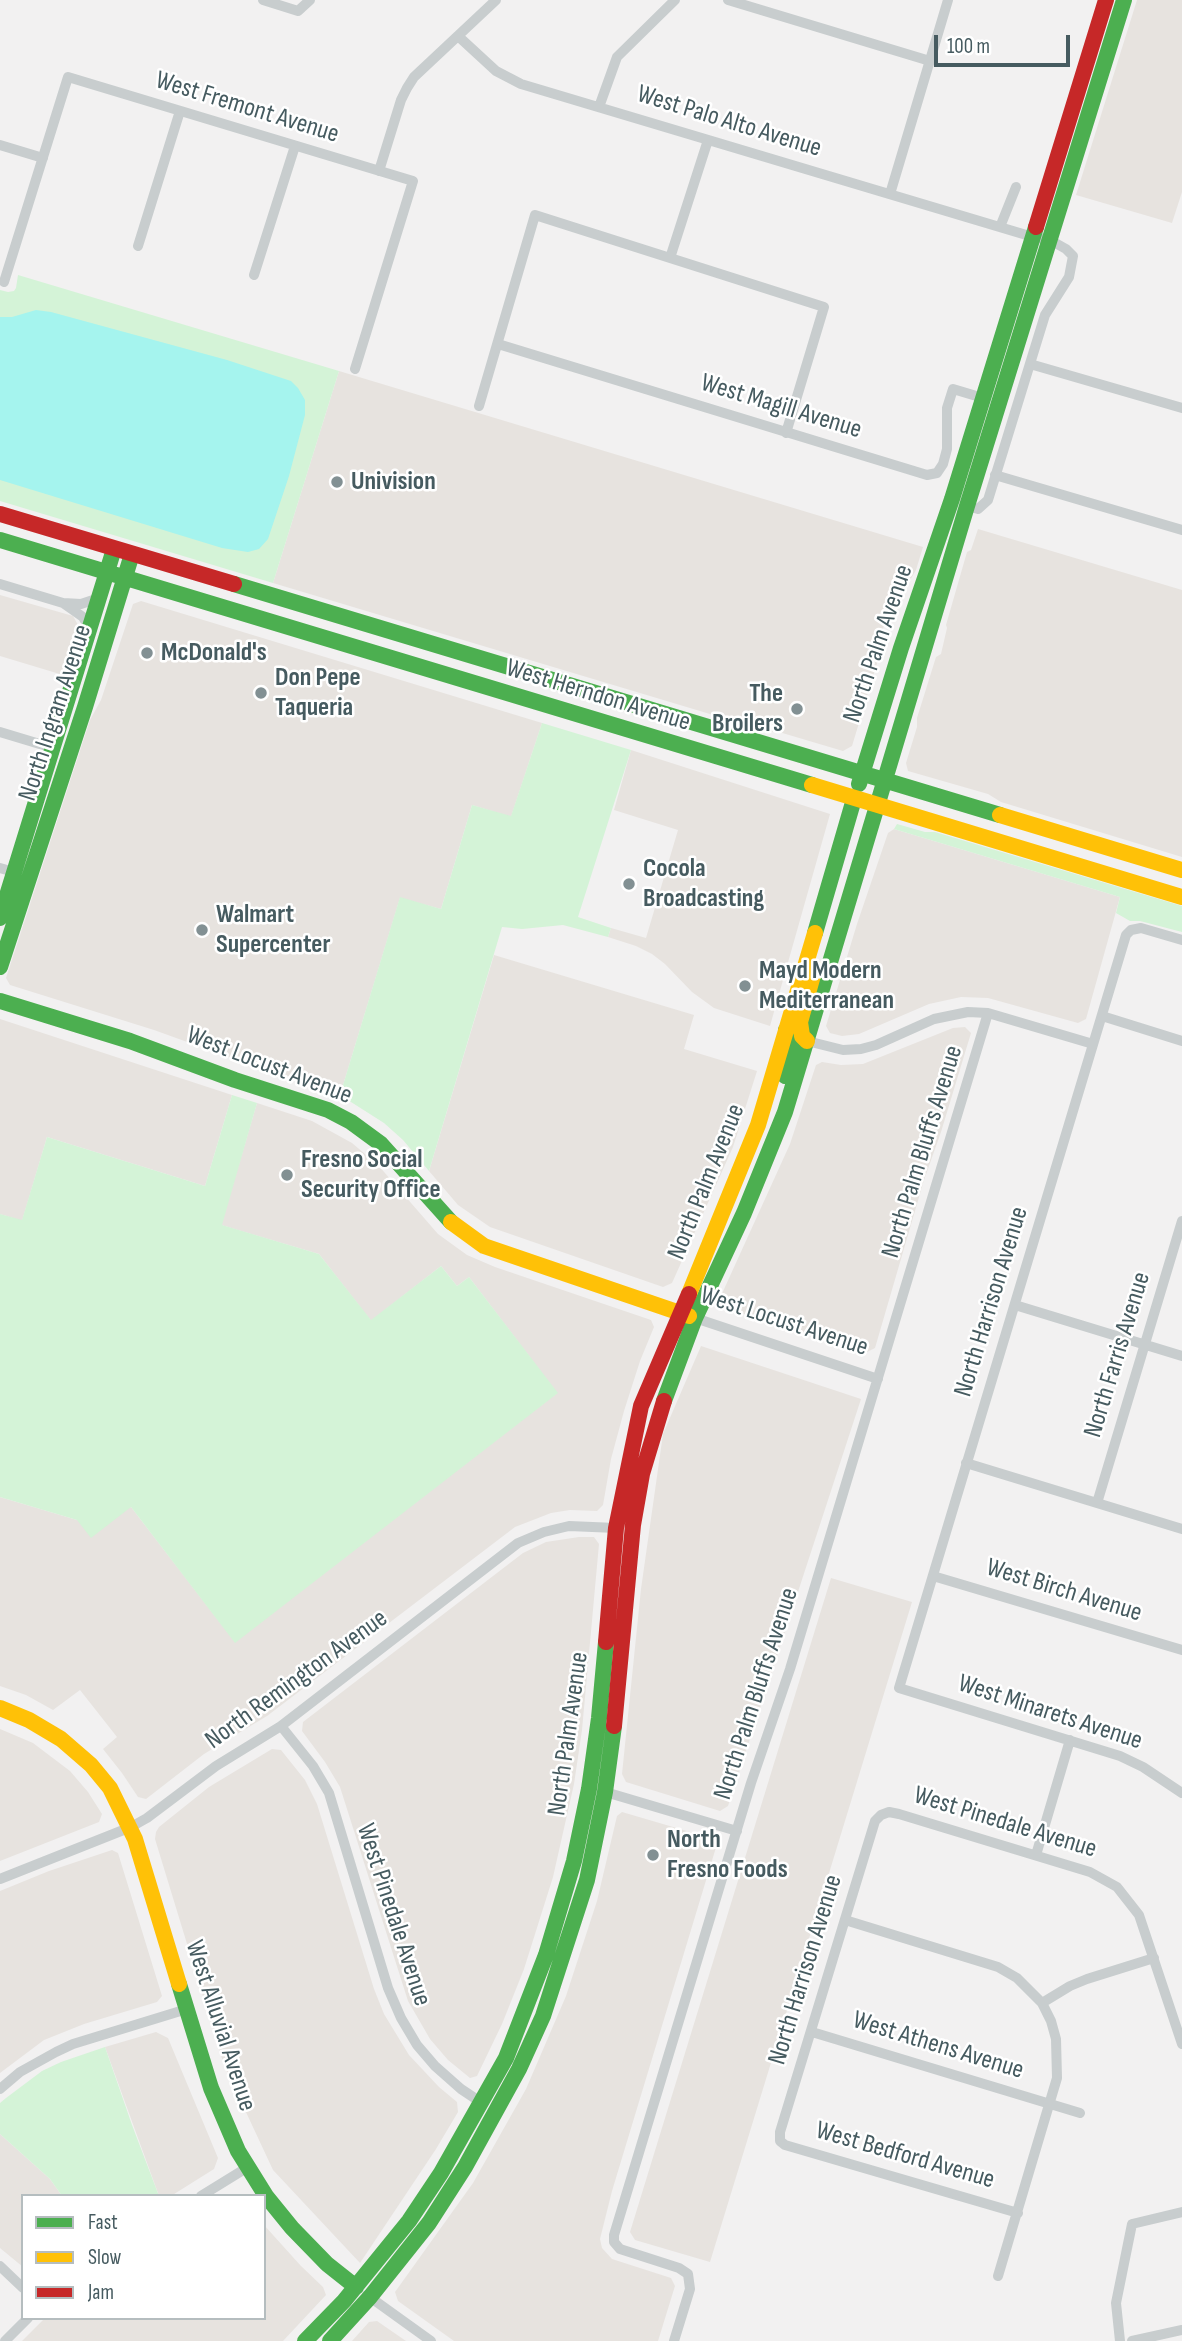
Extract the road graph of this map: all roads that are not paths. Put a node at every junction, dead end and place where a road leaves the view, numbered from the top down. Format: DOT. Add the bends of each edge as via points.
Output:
graph roads {
  1 [pos="263,0"];
  2 [pos="310,0"];
  3 [pos="496,0"];
  4 [pos="674,0"];
  5 [pos="728,0"];
  6 [pos="948,0"];
  7 [pos="1106,0"];
  8 [pos="1124,0"];
  9 [pos="457,36"];
  10 [pos="930,61"];
  11 [pos="599,107"];
  12 [pos="180,111"];
  13 [pos="1083,130"];
  14 [pos="708,140"];
  15 [pos="0,145"];
  16 [pos="295,146"];
  17 [pos="43,158"];
  18 [pos="379,171"];
  19 [pos="1016,187"];
  20 [pos="890,194"];
  21 [pos="1000,227"];
  22 [pos="1033,237"];
  23 [pos="1050,240"];
  24 [pos="138,246"];
  25 [pos="670,258"];
  26 [pos="254,275"];
  27 [pos="4,282"];
  28 [pos="498,344"];
  29 [pos="1030,363"];
  30 [pos="355,369"];
  31 [pos="983,398"];
  32 [pos="479,406"];
  33 [pos="1182,408"];
  34 [pos="786,433"];
  35 [pos="995,475"];
  36 [pos="967,506"];
  37 [pos="0,514"];
  38 [pos="1182,530"];
  39 [pos="958,536"];
  40 [pos="0,540"];
  41 [pos="114,549"];
  42 [pos="132,554"];
  43 [pos="107,572"];
  44 [pos="125,578"];
  45 [pos="0,584"];
  46 [pos="99,598"];
  47 [pos="64,603"];
  48 [pos="90,629"];
  49 [pos="71,694"];
  50 [pos="0,732"];
  51 [pos="53,748"];
  52 [pos="862,774"];
  53 [pos="885,781"];
  54 [pos="60,782"];
  55 [pos="854,799"];
  56 [pos="877,806"];
  57 [pos="7,870"];
  58 [pos="1182,870"];
  59 [pos="1182,897"];
  60 [pos="0,918"];
  61 [pos="816,928"];
  62 [pos="1182,940"];
  63 [pos="0,967"];
  64 [pos="0,1002"];
  65 [pos="988,1013"];
  66 [pos="1102,1017"];
  67 [pos="786,1030"];
  68 [pos="807,1041"];
  69 [pos="1182,1041"];
  70 [pos="1093,1044"];
  71 [pos="773,1143"];
  72 [pos="1182,1221"];
  73 [pos="1015,1305"];
  74 [pos="688,1315"];
  75 [pos="1145,1345"];
  76 [pos="1182,1356"];
  77 [pos="878,1379"];
  78 [pos="966,1463"];
  79 [pos="1097,1503"];
  80 [pos="616,1528"];
  81 [pos="1182,1529"];
  82 [pos="933,1576"];
  83 [pos="1182,1650"];
  84 [pos="622,1654"];
  85 [pos="899,1688"];
  86 [pos="0,1708"];
  87 [pos="281,1726"];
  88 [pos="1070,1740"];
  89 [pos="597,1791"];
  90 [pos="1182,1793"];
  91 [pos="881,1815"];
  92 [pos="131,1827"];
  93 [pos="737,1831"];
  94 [pos="1035,1855"];
  95 [pos="0,1878"];
  96 [pos="845,1920"];
  97 [pos="1154,1958"];
  98 [pos="533,1990"];
  99 [pos="1042,2003"];
  100 [pos="187,2009"];
  101 [pos="812,2032"];
  102 [pos="1182,2044"];
  103 [pos="0,2089"];
  104 [pos="482,2103"];
  105 [pos="1051,2104"];
  106 [pos="496,2113"];
  107 [pos="1080,2113"];
  108 [pos="481,2140"];
  109 [pos="780,2141"];
  110 [pos="248,2167"];
  111 [pos="204,2194"];
  112 [pos="265,2194"];
  113 [pos="266,2196"];
  114 [pos="1182,2212"];
  115 [pos="1018,2213"];
  116 [pos="0,2266"];
  117 [pos="998,2276"];
  118 [pos="21,2286"];
  119 [pos="356,2287"];
  120 [pos="370,2297"];
  121 [pos="26,2320"];
  122 [pos="1182,2330"];
  123 [pos="5,2341"];
  124 [pos="305,2341"];
  125 [pos="330,2341"];
  126 [pos="431,2341"];
  127 [pos="674,2341"];
  128 [pos="1120,2341"];
  129 [pos="1132,2341"];
  1 -- 2 [label="street" via="299,11"];
  3 -- 9 [label="street"];
  4 -- 11 [label="street" via="617,57"];
  5 -- 10 [label="street"];
  6 -- 10 [label="street"];
  7 -- 13 [label="main road" via="1102,39 1079,117"];
  7 -- 22 [label="main road, North Palm Avenue"];
  8 -- 13 [label="main road, North Palm Avenue"];
  9 -- 11 [label="street, West Palo Alto Avenue" via="496,71 521,84"];
  9 -- 18 [label="street" via="407,88"];
  10 -- 20 [label="street"];
  11 -- 14 [label="street, West Palo Alto Avenue"];
  12 -- 16 [label="street, West Fremont Avenue"];
  12 -- 17 [label="street, West Fremont Avenue" via="68,77"];
  12 -- 24 [label="street"];
  13 -- 23 [label="main road, North Palm Avenue"];
  14 -- 20 [label="street, West Palo Alto Avenue"];
  14 -- 25 [label="street"];
  15 -- 17 [label="street"];
  16 -- 18 [label="street, West Fremont Avenue"];
  16 -- 26 [label="street"];
  17 -- 27 [label="street"];
  18 -- 30 [label="street, West Fremont Avenue" via="413,181"];
  19 -- 21 [label="street"];
  20 -- 21 [label="street, West Palo Alto Avenue"];
  21 -- 22 [label="street, West Palo Alto Avenue"];
  22 -- 23 [label="street, West Palo Alto Avenue"];
  22 -- 31 [label="main road, North Palm Avenue"];
  23 -- 29 [label="street" via="1073,256 1069,277 1045,315"];
  23 -- 36 [label="main road, North Palm Avenue"];
  25 -- 28 [label="street" via="536,215"];
  25 -- 34 [label="street" via="824,307"];
  28 -- 32 [label="street"];
  28 -- 34 [label="street, West Magill Avenue"];
  29 -- 33 [label="street"];
  29 -- 35 [label="street"];
  31 -- 34 [label="street, West Magill Avenue" via="953,389 947,408 947,449 941,469 933,476"];
  31 -- 39 [label="main road" via="975,451 953,523"];
  31 -- 52 [label="main road, North Palm Avenue"];
  35 -- 36 [label="street" via="985,505 978,509"];
  35 -- 38 [label="street"];
  36 -- 39 [label="main road, North Palm Avenue"];
  37 -- 41 [label="main road, West Herndon Avenue"];
  39 -- 53 [label="main road, North Palm Avenue"];
  40 -- 43 [label="main road, West Herndon Avenue"];
  41 -- 42 [label="main road, West Herndon Avenue"];
  41 -- 43 [label="main road, North Ingram Avenue"];
  42 -- 44 [label="main road, North Ingram Avenue"];
  42 -- 52 [label="main road, West Herndon Avenue"];
  43 -- 44 [label="main road, West Herndon Avenue"];
  43 -- 46 [label="main road, North Ingram Avenue"];
  44 -- 54 [label="main road, North Ingram Avenue"];
  44 -- 55 [label="main road, West Herndon Avenue"];
  45 -- 47 [label="street"];
  46 -- 47 [label="street"];
  46 -- 48 [label="main road, North Ingram Avenue"];
  47 -- 48 [label="street" via="83,617"];
  48 -- 49 [label="main road, North Ingram Avenue"];
  49 -- 51 [label="main road, North Ingram Avenue"];
  49 -- 54 [label="main road" via="72,711 55,767"];
  50 -- 51 [label="street"];
  51 -- 57 [label="main road, North Ingram Avenue"];
  52 -- 53 [label="main road, West Herndon Avenue"];
  52 -- 55 [label="main road, North Palm Avenue"];
  53 -- 56 [label="main road, North Palm Avenue"];
  53 -- 58 [label="main road, West Herndon Avenue"];
  54 -- 63 [label="main road, North Ingram Avenue"];
  55 -- 56 [label="main road, West Herndon Avenue"];
  55 -- 61 [label="main road, North Palm Avenue"];
  56 -- 59 [label="main road, West Herndon Avenue"];
  56 -- 68 [label="main road, North Palm Avenue"];
  57 -- 60 [label="main road, North Ingram Avenue"];
  61 -- 67 [label="main road, North Palm Avenue"];
  61 -- 68 [label="main road" via="819,954 800,1022 800,1033"];
  62 -- 66 [label="street, North Harrison Avenue" via="1141,928 1131,930"];
  64 -- 74 [label="main road, West Locust Avenue" via="328,1110 384,1147 448,1220 484,1246"];
  65 -- 68 [label="street" via="947,1015 854,1050"];
  65 -- 70 [label="street"];
  65 -- 77 [label="street, North Palm Bluffs Avenue"];
  66 -- 69 [label="street"];
  66 -- 70 [label="street, North Harrison Avenue"];
  67 -- 71 [label="main road" via="793,1050 771,1128"];
  67 -- 74 [label="main road, North Palm Avenue" via="758,1125"];
  68 -- 71 [label="main road, North Palm Avenue"];
  70 -- 73 [label="street, North Harrison Avenue"];
  71 -- 74 [label="main road, North Palm Avenue"];
  72 -- 75 [label="street, North Farris Avenue"];
  73 -- 75 [label="street"];
  73 -- 78 [label="street, North Harrison Avenue"];
  74 -- 77 [label="street, West Locust Avenue"];
  74 -- 80 [label="main road, North Palm Avenue" via="641,1406"];
  74 -- 84 [label="main road, North Palm Avenue" via="642,1474"];
  75 -- 76 [label="street"];
  75 -- 79 [label="street, North Farris Avenue"];
  77 -- 93 [label="street, North Palm Bluffs Avenue"];
  78 -- 79 [label="street"];
  78 -- 82 [label="street, North Harrison Avenue"];
  79 -- 81 [label="street"];
  80 -- 84 [label="main road" via="623,1536 617,1615"];
  80 -- 87 [label="street, North Remington Avenue" via="569,1526 518,1543"];
  80 -- 89 [label="main road, North Palm Avenue"];
  82 -- 83 [label="street, West Birch Avenue"];
  82 -- 85 [label="street, North Harrison Avenue"];
  84 -- 89 [label="main road, North Palm Avenue" via="613,1742"];
  85 -- 88 [label="street, West Minarets Avenue"];
  86 -- 92 [label="main road, West Alluvial Avenue" via="39,1725 77,1752 110,1788"];
  87 -- 92 [label="street, North Remington Avenue"];
  87 -- 104 [label="street, West Pinedale Avenue" via="329,1793 401,2018 435,2066"];
  88 -- 90 [label="street, West Minarets Avenue" via="1120,1756"];
  88 -- 94 [label="street"];
  89 -- 93 [label="street"];
  89 -- 98 [label="main road, North Palm Avenue"];
  89 -- 106 [label="main road, North Palm Avenue" via="587,1880 559,1972"];
  91 -- 94 [label="street, West Pinedale Avenue" via="899,1814"];
  91 -- 96 [label="street, North Harrison Avenue" via="871,1830"];
  92 -- 95 [label="street, North Remington Avenue"];
  92 -- 100 [label="main road, West Alluvial Avenue"];
  93 -- 127 [label="street, North Palm Bluffs Avenue" via="614,2238 620,2249 688,2274 690,2288"];
  94 -- 97 [label="street, West Pinedale Avenue" via="1090,1872 1117,1887 1139,1915"];
  96 -- 99 [label="street" via="998,1967 1017,1978"];
  96 -- 101 [label="street, North Harrison Avenue"];
  97 -- 99 [label="street" via="1087,1979"];
  97 -- 102 [label="street, West Pinedale Avenue"];
  98 -- 104 [label="main road, North Palm Avenue"];
  98 -- 106 [label="main road" via="525,2031 493,2100"];
  99 -- 105 [label="street" via="1054,2030 1058,2059"];
  100 -- 103 [label="street" via="73,2044 38,2060"];
  100 -- 110 [label="main road, West Alluvial Avenue" via="216,2102"];
  101 -- 105 [label="street, West Athens Avenue"];
  101 -- 109 [label="street, North Harrison Avenue"];
  104 -- 108 [label="main road"];
  104 -- 119 [label="main road, North Palm Avenue" via="409,2221"];
  105 -- 107 [label="street"];
  105 -- 115 [label="street"];
  106 -- 108 [label="main road, North Palm Avenue"];
  108 -- 120 [label="main road, North Palm Avenue" via="429,2223"];
  109 -- 115 [label="street, West Bedford Avenue"];
  110 -- 111 [label="street"];
  110 -- 112 [label="main road, West Alluvial Avenue"];
  113 -- 119 [label="main road, West Alluvial Avenue" via="327,2264"];
  114 -- 128 [label="street" via="1132,2224 1116,2303"];
  115 -- 117 [label="street"];
  116 -- 118 [label="street"];
  119 -- 120 [label="street, West Alluvial Avenue"];
  119 -- 124 [label="main road, North Palm Avenue"];
  120 -- 125 [label="main road, North Palm Avenue"];
  120 -- 126 [label="street, West Alluvial Avenue"];
  121 -- 123 [label="street"];
  122 -- 129 [label="street"];
}
